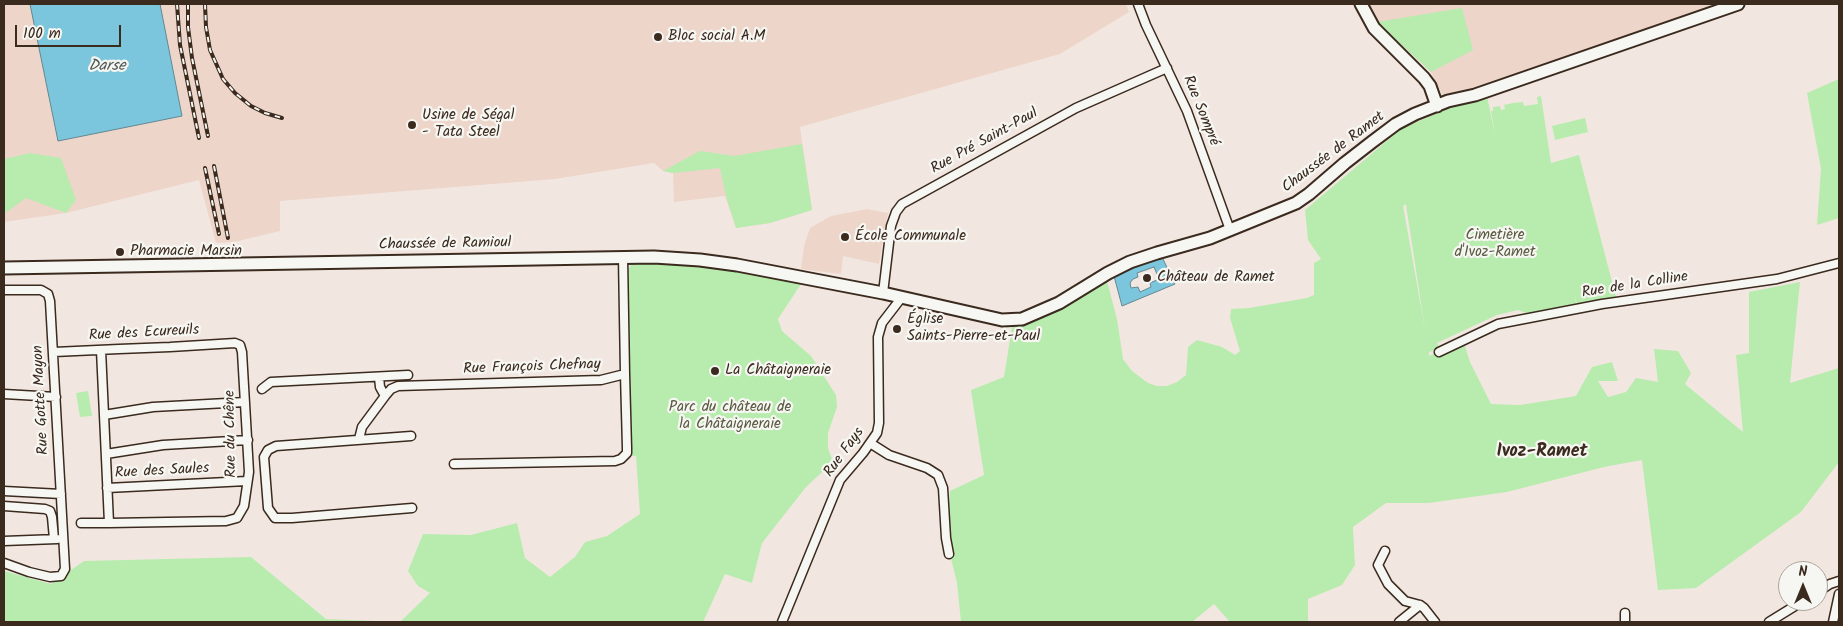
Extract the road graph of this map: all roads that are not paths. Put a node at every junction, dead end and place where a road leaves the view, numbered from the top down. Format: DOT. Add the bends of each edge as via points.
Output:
graph roads {
  1 [pos="1138,4"];
  2 [pos="1361,4"];
  3 [pos="1738,4"];
  4 [pos="1168,69"];
  5 [pos="1437,106"];
  6 [pos="1230,230"];
  7 [pos="623,257"];
  8 [pos="1839,262"];
  9 [pos="4,268"];
  10 [pos="4,290"];
  11 [pos="883,293"];
  12 [pos="902,298"];
  13 [pos="235,343"];
  14 [pos="100,350"];
  15 [pos="54,352"];
  16 [pos="1439,352"];
  17 [pos="625,374"];
  18 [pos="408,375"];
  19 [pos="379,377"];
  20 [pos="262,389"];
  21 [pos="4,394"];
  22 [pos="385,396"];
  23 [pos="56,397"];
  24 [pos="245,402"];
  25 [pos="104,415"];
  26 [pos="411,436"];
  27 [pos="359,439"];
  28 [pos="248,440"];
  29 [pos="870,443"];
  30 [pos="106,454"];
  31 [pos="454,464"];
  32 [pos="248,481"];
  33 [pos="107,488"];
  34 [pos="4,492"];
  35 [pos="61,494"];
  36 [pos="4,506"];
  37 [pos="412,508"];
  38 [pos="81,523"];
  39 [pos="109,523"];
  40 [pos="54,539"];
  41 [pos="64,540"];
  42 [pos="4,541"];
  43 [pos="1385,551"];
  44 [pos="949,554"];
  45 [pos="4,563"];
  46 [pos="1839,594"];
  47 [pos="1420,605"];
  48 [pos="1787,611"];
  49 [pos="1625,613"];
  50 [pos="782,622"];
  51 [pos="1399,622"];
  52 [pos="1435,622"];
  53 [pos="1624,622"];
  54 [pos="1769,622"];
  55 [pos="1832,622"];
  1 -- 4 [label="street, Rue Sompré"];
  2 -- 5 [label="main road" via="1374,28 1430,86"];
  3 -- 5 [label="main road, Chaussée de Ramet"];
  4 -- 6 [label="street, Rue Sompré" via="1187,111"];
  4 -- 11 [label="street, Rue Pré Saint-Paul" via="1076,108 902,204 891,226"];
  5 -- 6 [label="main road, Chaussée de Ramet" via="1396,124 1296,203"];
  6 -- 12 [label="main road, Chaussée de Ramet" via="1130,262 1059,303 1022,319 1002,320"];
  7 -- 9 [label="main road, Chaussée de Ramioul"];
  7 -- 11 [label="main road, Chaussée de Ramioul" via="724,263"];
  7 -- 17 [label="street"];
  8 -- 16 [label="street, Rue de la Colline" via="1777,279 1602,304 1498,324"];
  10 -- 15 [label="street, Rue Gotte Mayon" via="41,290 48,294"];
  11 -- 12 [label="main road"];
  12 -- 29 [label="street, Rue Fays" via="882,323 878,337 879,423"];
  13 -- 14 [label="street, Rue des Ecureuils"];
  13 -- 24 [label="street, Rue du Chêne" via="242,348"];
  14 -- 15 [label="street, Rue des Ecureuils"];
  14 -- 25 [label="street"];
  15 -- 23 [label="street, Rue Gotte Mayon"];
  17 -- 22 [label="street, Rue François Chefnay" via="600,380 402,385 391,389"];
  17 -- 31 [label="street" via="627,448 621,460"];
  18 -- 19 [label="street"];
  19 -- 20 [label="street" via="271,382"];
  19 -- 22 [label="street"];
  21 -- 23 [label="street"];
  22 -- 27 [label="street, Rue François Chefnay" via="362,427"];
  23 -- 35 [label="street, Rue Gotte Mayon"];
  24 -- 25 [label="street" via="153,407"];
  24 -- 28 [label="street, Rue du Chêne"];
  25 -- 30 [label="street"];
  26 -- 27 [label="street"];
  27 -- 37 [label="street" via="276,446 268,450 264,458 271,514 278,518"];
  28 -- 30 [label="street" via="163,444"];
  28 -- 32 [label="street, Rue du Chêne"];
  29 -- 44 [label="street" via="889,455 938,475 943,488"];
  29 -- 50 [label="street, Rue Fays" via="840,480"];
  30 -- 33 [label="street"];
  32 -- 33 [label="street, Rue des Saules"];
  32 -- 39 [label="street, Rue du Chêne" via="241,512 232,520"];
  33 -- 39 [label="street"];
  34 -- 35 [label="street"];
  35 -- 41 [label="street, Rue Gotte Mayon"];
  36 -- 40 [label="street" via="50,511"];
  38 -- 39 [label="street, Rue du Chêne"];
  40 -- 41 [label="street"];
  40 -- 42 [label="street"];
  41 -- 45 [label="street, Rue Gotte Mayon" via="65,569 61,576 50,578"];
  43 -- 47 [label="street" via="1378,565 1388,584 1405,601"];
  46 -- 55 [label="street"];
  47 -- 51 [label="street"];
  47 -- 52 [label="street"];
  48 -- 54 [label="street"];
  49 -- 53 [label="street"];
}
